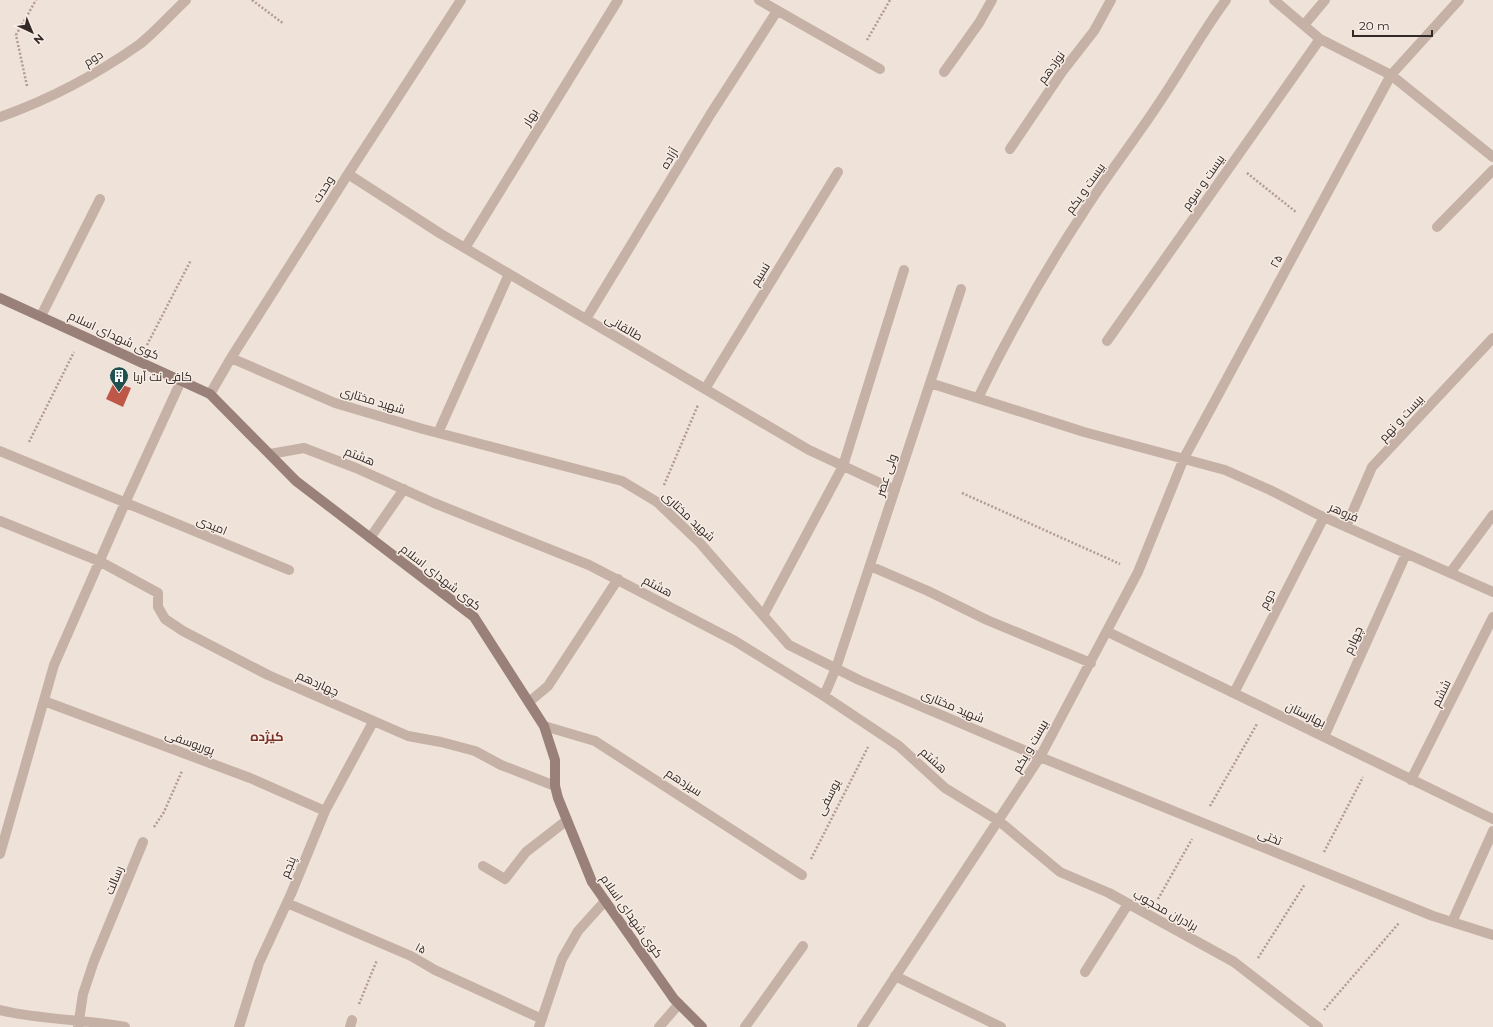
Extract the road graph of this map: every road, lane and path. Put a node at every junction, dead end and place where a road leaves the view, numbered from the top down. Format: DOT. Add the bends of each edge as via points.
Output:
graph roads {
  1 [pos="36,0"];
  2 [pos="186,0"];
  3 [pos="252,0"];
  4 [pos="461,0"];
  5 [pos="618,0"];
  6 [pos="759,0"];
  7 [pos="890,0"];
  8 [pos="992,0"];
  9 [pos="1111,0"];
  10 [pos="1226,0"];
  11 [pos="1274,0"];
  12 [pos="1325,0"];
  13 [pos="1459,0"];
  14 [pos="776,11"];
  15 [pos="284,24"];
  16 [pos="1304,25"];
  17 [pos="1320,39"];
  18 [pos="857,56"];
  19 [pos="880,69"];
  20 [pos="944,72"];
  21 [pos="1391,75"];
  22 [pos="31,106"];
  23 [pos="0,117"];
  24 [pos="1010,149"];
  25 [pos="1493,157"];
  26 [pos="1233,162"];
  27 [pos="1493,170"];
  28 [pos="838,172"];
  29 [pos="348,174"];
  30 [pos="100,199"];
  31 [pos="1311,224"];
  32 [pos="1437,228"];
  33 [pos="465,248"];
  34 [pos="191,260"];
  35 [pos="904,270"];
  36 [pos="509,274"];
  37 [pos="961,289"];
  38 [pos="0,298"];
  39 [pos="41,316"];
  40 [pos="586,319"];
  41 [pos="82,335"];
  42 [pos="1493,338"];
  43 [pos="1107,341"];
  44 [pos="231,358"];
  45 [pos="139,361"];
  46 [pos="181,381"];
  47 [pos="930,383"];
  48 [pos="705,389"];
  49 [pos="210,394"];
  50 [pos="978,398"];
  51 [pos="438,433"];
  52 [pos="0,451"];
  53 [pos="270,454"];
  54 [pos="1184,458"];
  55 [pos="20,459"];
  56 [pos="843,466"];
  57 [pos="404,489"];
  58 [pos="895,490"];
  59 [pos="962,493"];
  60 [pos="657,502"];
  61 [pos="125,503"];
  62 [pos="1493,515"];
  63 [pos="1324,517"];
  64 [pos="0,521"];
  65 [pos="1346,527"];
  66 [pos="370,538"];
  67 [pos="1406,554"];
  68 [pos="99,561"];
  69 [pos="870,566"];
  70 [pos="289,570"];
  71 [pos="1138,572"];
  72 [pos="1450,573"];
  73 [pos="618,580"];
  74 [pos="1493,592"];
  75 [pos="764,614"];
  76 [pos="1493,616"];
  77 [pos="1108,632"];
  78 [pos="1091,663"];
  79 [pos="836,668"];
  80 [pos="1234,694"];
  81 [pos="824,696"];
  82 [pos="44,701"];
  83 [pos="529,702"];
  84 [pos="373,722"];
  85 [pos="544,726"];
  86 [pos="876,731"];
  87 [pos="1324,737"];
  88 [pos="188,755"];
  89 [pos="1040,757"];
  90 [pos="1412,780"];
  91 [pos="555,786"];
  92 [pos="325,811"];
  93 [pos="1493,819"];
  94 [pos="998,821"];
  95 [pos="566,822"];
  96 [pos="1493,831"];
  97 [pos="143,842"];
  98 [pos="0,854"];
  99 [pos="483,866"];
  100 [pos="802,875"];
  101 [pos="605,901"];
  102 [pos="287,903"];
  103 [pos="1128,904"];
  104 [pos="1412,908"];
  105 [pos="1452,922"];
  106 [pos="1493,935"];
  107 [pos="383,945"];
  108 [pos="802,946"];
  109 [pos="1085,972"];
  110 [pos="895,976"];
  111 [pos="679,1004"];
  112 [pos="0,1010"];
  113 [pos="351,1023"];
  114 [pos="541,1023"];
  115 [pos="78,1024"];
  116 [pos="1315,1025"];
  117 [pos="124,1027"];
  118 [pos="239,1027"];
  119 [pos="659,1027"];
  120 [pos="702,1027"];
  121 [pos="745,1027"];
  122 [pos="862,1027"];
  123 [pos="1001,1027"];
  1 -- 22 [label="path" via="16,35"];
  2 -- 22 [label="street, دوم" via="140,43 65,91"];
  3 -- 15 [label="path"];
  4 -- 29 [label="street, وحدت"];
  5 -- 33 [label="street, بهار"];
  6 -- 14 [label="street"];
  7 -- 18 [label="path"];
  8 -- 20 [label="street" via="980,23"];
  9 -- 24 [label="street, نوزدهم" via="1094,31 1062,72"];
  10 -- 50 [label="street, بیست و یکم" via="1155,109 1080,216 1043,277"];
  11 -- 16 [label="street"];
  12 -- 16 [label="street"];
  13 -- 21 [label="street, ۲۵"];
  14 -- 18 [label="street"];
  14 -- 40 [label="street, آزاده"];
  16 -- 17 [label="street"];
  17 -- 21 [label="street"];
  17 -- 26 [label="street, بیست و سوم"];
  18 -- 19 [label="street"];
  21 -- 25 [label="street"];
  21 -- 31 [label="street, ۲۵"];
  22 -- 23 [label="street, دوم"];
  26 -- 31 [label="path"];
  26 -- 43 [label="street, بیست و سوم"];
  27 -- 32 [label="street"];
  28 -- 48 [label="street, نسیم"];
  29 -- 33 [label="street, طالقانی"];
  29 -- 44 [label="street, وحدت"];
  30 -- 39 [label="street"];
  31 -- 54 [label="street, ۲۵"];
  33 -- 36 [label="street, طالقانی"];
  34 -- 45 [label="path"];
  35 -- 56 [label="street"];
  36 -- 40 [label="street, طالقانی"];
  36 -- 51 [label="street"];
  37 -- 47 [label="street, ولی عصر"];
  38 -- 39 [label="main road, کوی شهدای اسلام"];
  39 -- 41 [label="main road, کوی شهدای اسلام"];
  40 -- 48 [label="street, طالقانی"];
  41 -- 45 [label="main road, کوی شهدای اسلام"];
  41 -- 55 [label="path"];
  42 -- 65 [label="street, بیست و نهم" via="1372,467"];
  44 -- 49 [label="street, وحدت"];
  44 -- 51 [label="street, شهید مختاری" via="336,403"];
  45 -- 46 [label="main road, کوی شهدای اسلام"];
  46 -- 49 [label="main road, کوی شهدای اسلام"];
  46 -- 61 [label="street"];
  47 -- 50 [label="street, فروهر"];
  47 -- 58 [label="street, ولی عصر"];
  48 -- 56 [label="street, طالقانی" via="808,450"];
  48 -- 60 [label="path"];
  49 -- 53 [label="main road, کوی شهدای اسلام"];
  50 -- 54 [label="street, فروهر" via="1084,432"];
  51 -- 60 [label="street, شهید مختاری" via="622,481"];
  52 -- 55 [label="street, امیدی"];
  53 -- 57 [label="street, هشتم" via="304,448"];
  53 -- 66 [label="main road, کوی شهدای اسلام" via="296,481"];
  54 -- 63 [label="street, فروهر" via="1225,470"];
  54 -- 71 [label="street, بیست و یکم"];
  55 -- 61 [label="street, امیدی"];
  56 -- 58 [label="street, طالقانی"];
  56 -- 75 [label="street"];
  57 -- 66 [label="street"];
  57 -- 73 [label="street, هشتم" via="589,565"];
  58 -- 69 [label="street, ولی عصر"];
  59 -- 71 [label="path"];
  60 -- 75 [label="street, شهید مختاری" via="700,543"];
  61 -- 68 [label="street"];
  61 -- 70 [label="street, امیدی"];
  62 -- 72 [label="street"];
  63 -- 65 [label="street, فروهر"];
  63 -- 80 [label="street, دوم"];
  64 -- 68 [label="street"];
  65 -- 67 [label="street, فروهر"];
  66 -- 83 [label="main road, کوی شهدای اسلام" via="474,617"];
  67 -- 72 [label="street, فروهر"];
  67 -- 87 [label="street, چهارم"];
  68 -- 82 [label="street" via="54,664"];
  68 -- 84 [label="street, چهاردهم" via="158,593 158,607 165,619 183,631 268,675"];
  69 -- 78 [label="street" via="987,620"];
  69 -- 79 [label="street, ولی عصر"];
  71 -- 77 [label="street, بیست و یکم"];
  72 -- 74 [label="street, فروهر"];
  73 -- 81 [label="street, هشتم" via="735,641"];
  73 -- 83 [label="street" via="548,686"];
  75 -- 79 [label="street, شهید مختاری" via="789,645"];
  76 -- 90 [label="street, ششم"];
  77 -- 78 [label="street, بیست و یکم"];
  77 -- 80 [label="street, بهارستان"];
  78 -- 89 [label="street, بیست و یکم"];
  79 -- 81 [label="street, ولی عصر"];
  79 -- 89 [label="street, شهید مختاری"];
  80 -- 87 [label="street, بهارستان"];
  81 -- 86 [label="street, هشتم"];
  82 -- 88 [label="street, پوریوسفی"];
  82 -- 98 [label="street"];
  83 -- 85 [label="main road, کوی شهدای اسلام"];
  84 -- 91 [label="street, چهاردهم" via="408,736 475,751"];
  84 -- 92 [label="street, پنجم"];
  85 -- 91 [label="main road, کوی شهدای اسلام" via="555,760"];
  85 -- 100 [label="street, سیزدهم" via="595,741"];
  86 -- 94 [label="street, هشتم" via="899,746 945,788"];
  86 -- 100 [label="path, یوسفی"];
  87 -- 90 [label="street, بهارستان"];
  88 -- 92 [label="street, پوریوسفی" via="250,778"];
  88 -- 97 [label="path" via="164,812"];
  89 -- 94 [label="street, بیست و یکم"];
  89 -- 104 [label="street, تختی"];
  90 -- 93 [label="street, بهارستان"];
  91 -- 95 [label="main road, کوی شهدای اسلام"];
  92 -- 102 [label="street, پنجم"];
  94 -- 103 [label="street, برادران محجوب" via="1060,872"];
  94 -- 110 [label="street, بیست و یکم"];
  95 -- 99 [label="street" via="526,852 505,879"];
  95 -- 101 [label="main road, کوی شهدای اسلام" via="592,882"];
  96 -- 105 [label="street"];
  97 -- 115 [label="street, رسالت" via="94,961 83,994"];
  101 -- 111 [label="main road, کوی شهدای اسلام"];
  101 -- 114 [label="street" via="578,931 562,959"];
  102 -- 107 [label="street, ۱۵"];
  102 -- 118 [label="street, پنجم" via="259,963"];
  103 -- 109 [label="street"];
  103 -- 116 [label="street, برادران محجوب" via="1234,962"];
  104 -- 105 [label="street, تختی"];
  104 -- 116 [label="path"];
  105 -- 106 [label="street, تختی"];
  107 -- 113 [label="path"];
  107 -- 114 [label="street, ۱۵" via="411,956 441,974"];
  108 -- 121 [label="street"];
  110 -- 122 [label="street, بیست و یکم"];
  110 -- 123 [label="street"];
  111 -- 119 [label="street"];
  111 -- 120 [label="main road, کوی شهدای اسلام"];
  112 -- 115 [label="street"];
  115 -- 117 [label="street"];
}
